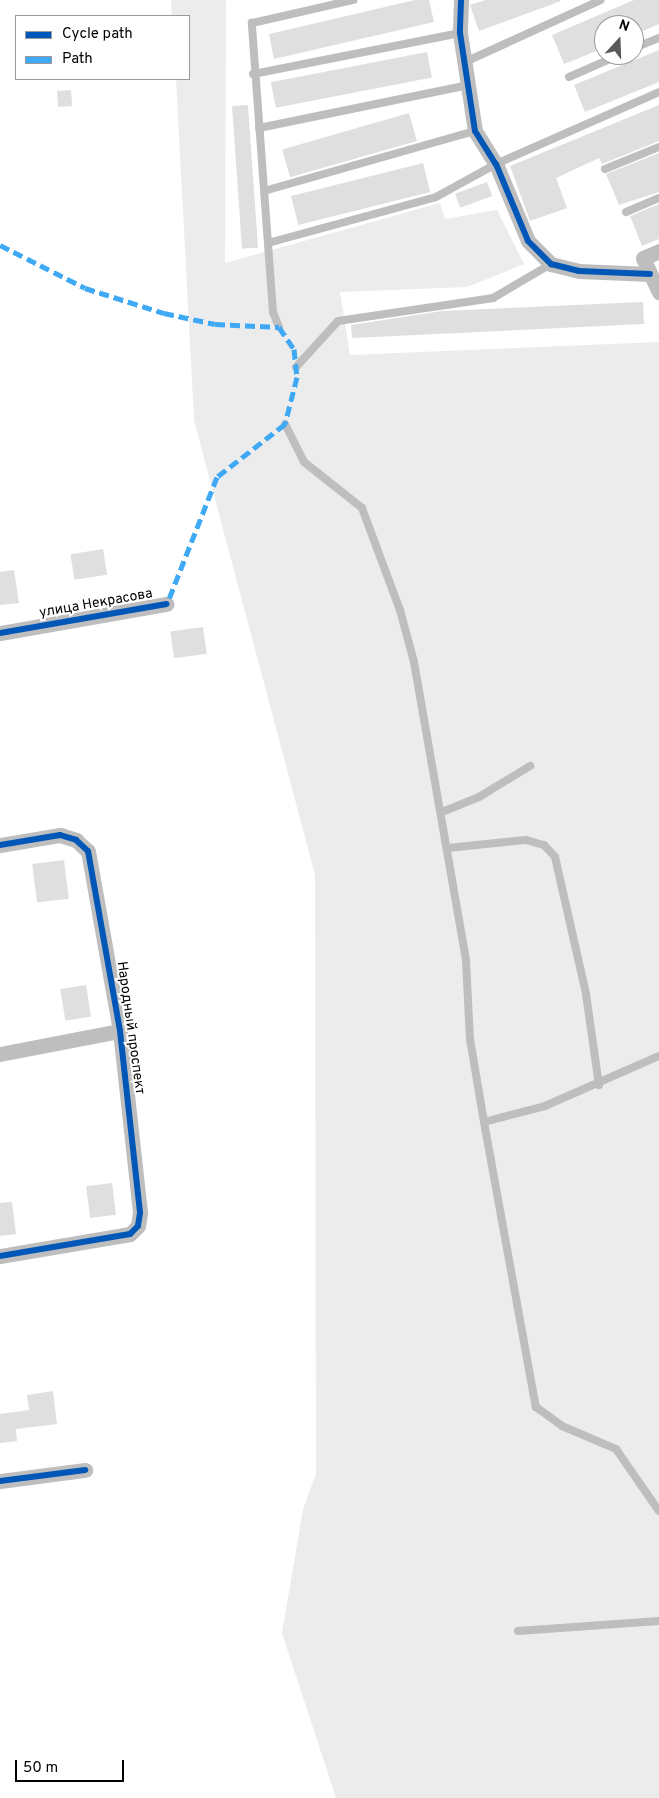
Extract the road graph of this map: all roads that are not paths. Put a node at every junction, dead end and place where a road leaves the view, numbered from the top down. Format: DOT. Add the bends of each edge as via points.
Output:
graph roads {
  1 [pos="353,0"];
  2 [pos="461,0"];
  3 [pos="601,0"];
  4 [pos="460,33"];
  5 [pos="659,38"];
  6 [pos="644,44"];
  7 [pos="465,62"];
  8 [pos="596,65"];
  9 [pos="253,74"];
  10 [pos="569,77"];
  11 [pos="469,85"];
  12 [pos="659,92"];
  13 [pos="259,128"];
  14 [pos="475,131"];
  15 [pos="659,147"];
  16 [pos="496,164"];
  17 [pos="605,169"];
  18 [pos="264,191"];
  19 [pos="659,198"];
  20 [pos="626,212"];
  21 [pos="268,243"];
  22 [pos="659,251"];
  23 [pos="552,264"];
  24 [pos="650,274"];
  25 [pos="659,293"];
  26 [pos="279,327"];
  27 [pos="296,367"];
  28 [pos="285,424"];
  29 [pos="167,604"];
  30 [pos="0,633"];
  31 [pos="530,766"];
  32 [pos="442,812"];
  33 [pos="0,845"];
  34 [pos="448,848"];
  35 [pos="120,1031"];
  36 [pos="0,1054"];
  37 [pos="659,1056"];
  38 [pos="599,1085"];
  39 [pos="484,1122"];
  40 [pos="0,1256"];
  41 [pos="85,1470"];
  42 [pos="0,1481"];
  43 [pos="659,1511"];
  44 [pos="659,1621"];
  45 [pos="518,1631"];
  1 -- 9 [label="lane" via="252,23"];
  2 -- 4 [label="street"];
  3 -- 7 [label="lane"];
  4 -- 7 [label="street"];
  4 -- 9 [label="lane"];
  5 -- 6 [label="lane"];
  7 -- 11 [label="street"];
  8 -- 10 [label="lane"];
  9 -- 13 [label="lane"];
  11 -- 13 [label="lane"];
  11 -- 14 [label="street"];
  12 -- 16 [label="lane"];
  13 -- 18 [label="lane"];
  14 -- 16 [label="street"];
  14 -- 18 [label="lane"];
  15 -- 17 [label="lane"];
  16 -- 21 [label="lane" via="436,196"];
  16 -- 23 [label="street" via="528,242"];
  18 -- 21 [label="lane"];
  19 -- 20 [label="lane"];
  21 -- 26 [label="lane" via="273,312"];
  22 -- 24 [label="street" via="643,258"];
  23 -- 24 [label="street" via="579,271"];
  23 -- 27 [label="lane" via="493,298 338,321"];
  24 -- 25 [label="street"];
  28 -- 32 [label="lane" via="304,462 362,508 402,619"];
  29 -- 30 [label="street, улица Некрасова"];
  31 -- 32 [label="lane" via="479,797"];
  32 -- 34 [label="lane"];
  33 -- 35 [label="street, Народный проспект" via="60,836 76,840 88,851"];
  34 -- 38 [label="lane" via="526,840 544,845 555,857 586,994"];
  34 -- 39 [label="lane"];
  35 -- 36 [label="street"];
  35 -- 40 [label="street, Народный проспект" via="138,1226 130,1234"];
  37 -- 38 [label="lane"];
  38 -- 39 [label="lane" via="545,1106"];
  39 -- 43 [label="lane" via="536,1407 562,1426 616,1449"];
  41 -- 42 [label="street"];
  44 -- 45 [label="lane"];
}
